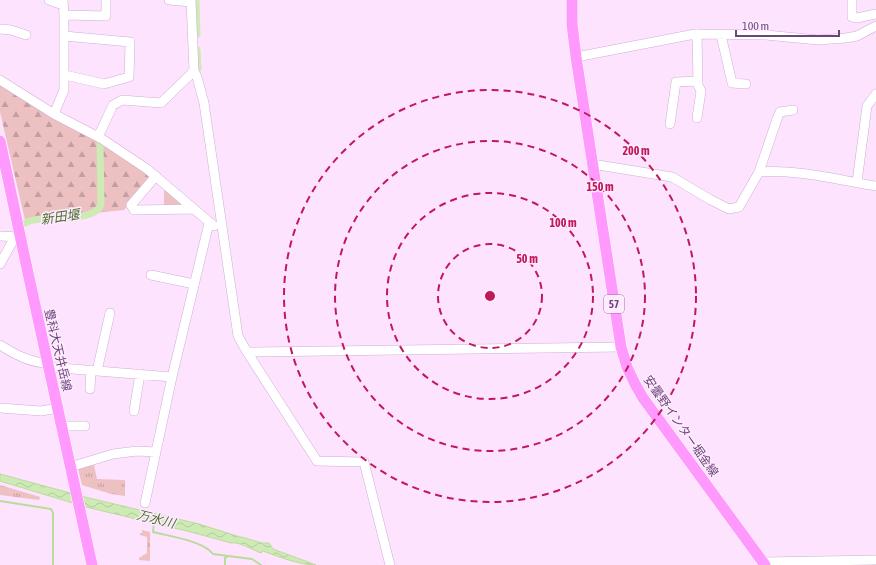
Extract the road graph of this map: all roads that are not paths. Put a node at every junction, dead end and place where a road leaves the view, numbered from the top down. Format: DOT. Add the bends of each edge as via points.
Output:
graph roads {
  1 [pos="49,0"];
  2 [pos="106,0"];
  3 [pos="169,0"];
  4 [pos="572,0"];
  5 [pos="852,0"];
  6 [pos="191,1"];
  7 [pos="63,2"];
  8 [pos="876,14"];
  9 [pos="64,15"];
  10 [pos="857,18"];
  11 [pos="876,26"];
  12 [pos="0,29"];
  13 [pos="697,34"];
  14 [pos="721,34"];
  15 [pos="26,35"];
  16 [pos="64,36"];
  17 [pos="856,36"];
  18 [pos="576,57"];
  19 [pos="194,71"];
  20 [pos="64,75"];
  21 [pos="0,80"];
  22 [pos="698,81"];
  23 [pos="746,84"];
  24 [pos="876,94"];
  25 [pos="794,110"];
  26 [pos="54,114"];
  27 [pos="697,118"];
  28 [pos="670,124"];
  29 [pos="98,137"];
  30 [pos="0,141"];
  31 [pos="592,164"];
  32 [pos="759,172"];
  33 [pos="156,176"];
  34 [pos="857,182"];
  35 [pos="876,186"];
  36 [pos="193,209"];
  37 [pos="209,223"];
  38 [pos="222,232"];
  39 [pos="0,236"];
  40 [pos="17,237"];
  41 [pos="0,264"];
  42 [pos="151,275"];
  43 [pos="194,284"];
  44 [pos="110,314"];
  45 [pos="0,345"];
  46 [pos="621,347"];
  47 [pos="247,352"];
  48 [pos="48,365"];
  49 [pos="94,370"];
  50 [pos="140,374"];
  51 [pos="172,377"];
  52 [pos="90,389"];
  53 [pos="0,408"];
  54 [pos="58,408"];
  55 [pos="134,411"];
  56 [pos="61,426"];
  57 [pos="85,426"];
  58 [pos="156,452"];
  59 [pos="70,467"];
  60 [pos="145,503"];
  61 [pos="876,560"];
  62 [pos="764,564"];
  63 [pos="92,565"];
  64 [pos="390,565"];
  1 -- 7 [label="street"];
  2 -- 9 [label="street" via="106,16"];
  3 -- 6 [label="street"];
  4 -- 18 [label="main road, 安曇野インター堀金線 / 57"];
  5 -- 10 [label="street" via="852,17"];
  6 -- 19 [label="street"];
  7 -- 9 [label="street"];
  8 -- 10 [label="street"];
  9 -- 16 [label="street"];
  10 -- 17 [label="street"];
  11 -- 17 [label="street"];
  12 -- 15 [label="street"];
  13 -- 14 [label="street"];
  13 -- 18 [label="street"];
  13 -- 22 [label="street"];
  14 -- 17 [label="street" via="818,40"];
  14 -- 23 [label="street" via="732,83"];
  16 -- 20 [label="street"];
  16 -- 20 [label="street" via="130,42 130,77 104,84"];
  18 -- 31 [label="main road, 安曇野インター堀金線 / 57"];
  19 -- 29 [label="street" via="161,103 122,100 113,105"];
  19 -- 38 [label="street" via="204,103"];
  20 -- 26 [label="street" via="64,90"];
  21 -- 26 [label="street"];
  22 -- 27 [label="street" via="701,91"];
  22 -- 28 [label="street" via="676,82"];
  24 -- 34 [label="street" via="867,106"];
  25 -- 32 [label="street" via="780,112"];
  26 -- 29 [label="street"];
  29 -- 33 [label="street"];
  30 -- 40 [label="main road, 豊科大天井岳線"];
  31 -- 32 [label="street" via="672,177 729,208 739,207"];
  31 -- 46 [label="main road, 安曇野インター堀金線 / 57"];
  32 -- 34 [label="street" via="776,171"];
  33 -- 36 [label="street"];
  33 -- 36 [label="street" via="131,205 134,210"];
  34 -- 35 [label="street"];
  36 -- 37 [label="street"];
  37 -- 38 [label="street"];
  37 -- 43 [label="street"];
  38 -- 47 [label="street" via="238,336"];
  39 -- 40 [label="street"];
  40 -- 41 [label="street"];
  40 -- 48 [label="main road, 豊科大天井岳線"];
  42 -- 43 [label="street"];
  43 -- 51 [label="street"];
  44 -- 49 [label="street"];
  45 -- 48 [label="street" via="11,352"];
  46 -- 47 [label="street"];
  46 -- 62 [label="main road, 安曇野インター堀金線 / 57" via="627,367 643,398"];
  47 -- 64 [label="street" via="317,461 364,462"];
  48 -- 49 [label="street"];
  48 -- 54 [label="main road, 豊科大天井岳線"];
  49 -- 50 [label="street"];
  49 -- 52 [label="street"];
  50 -- 51 [label="street"];
  50 -- 55 [label="street"];
  51 -- 58 [label="street"];
  53 -- 54 [label="street" via="41,411"];
  54 -- 56 [label="main road, 豊科大天井岳線"];
  56 -- 57 [label="street"];
  56 -- 59 [label="main road, 豊科大天井岳線"];
  58 -- 59 [label="street" via="113,454"];
  58 -- 60 [label="street"];
  59 -- 63 [label="main road, 豊科大天井岳線"];
  61 -- 62 [label="street"];
}
